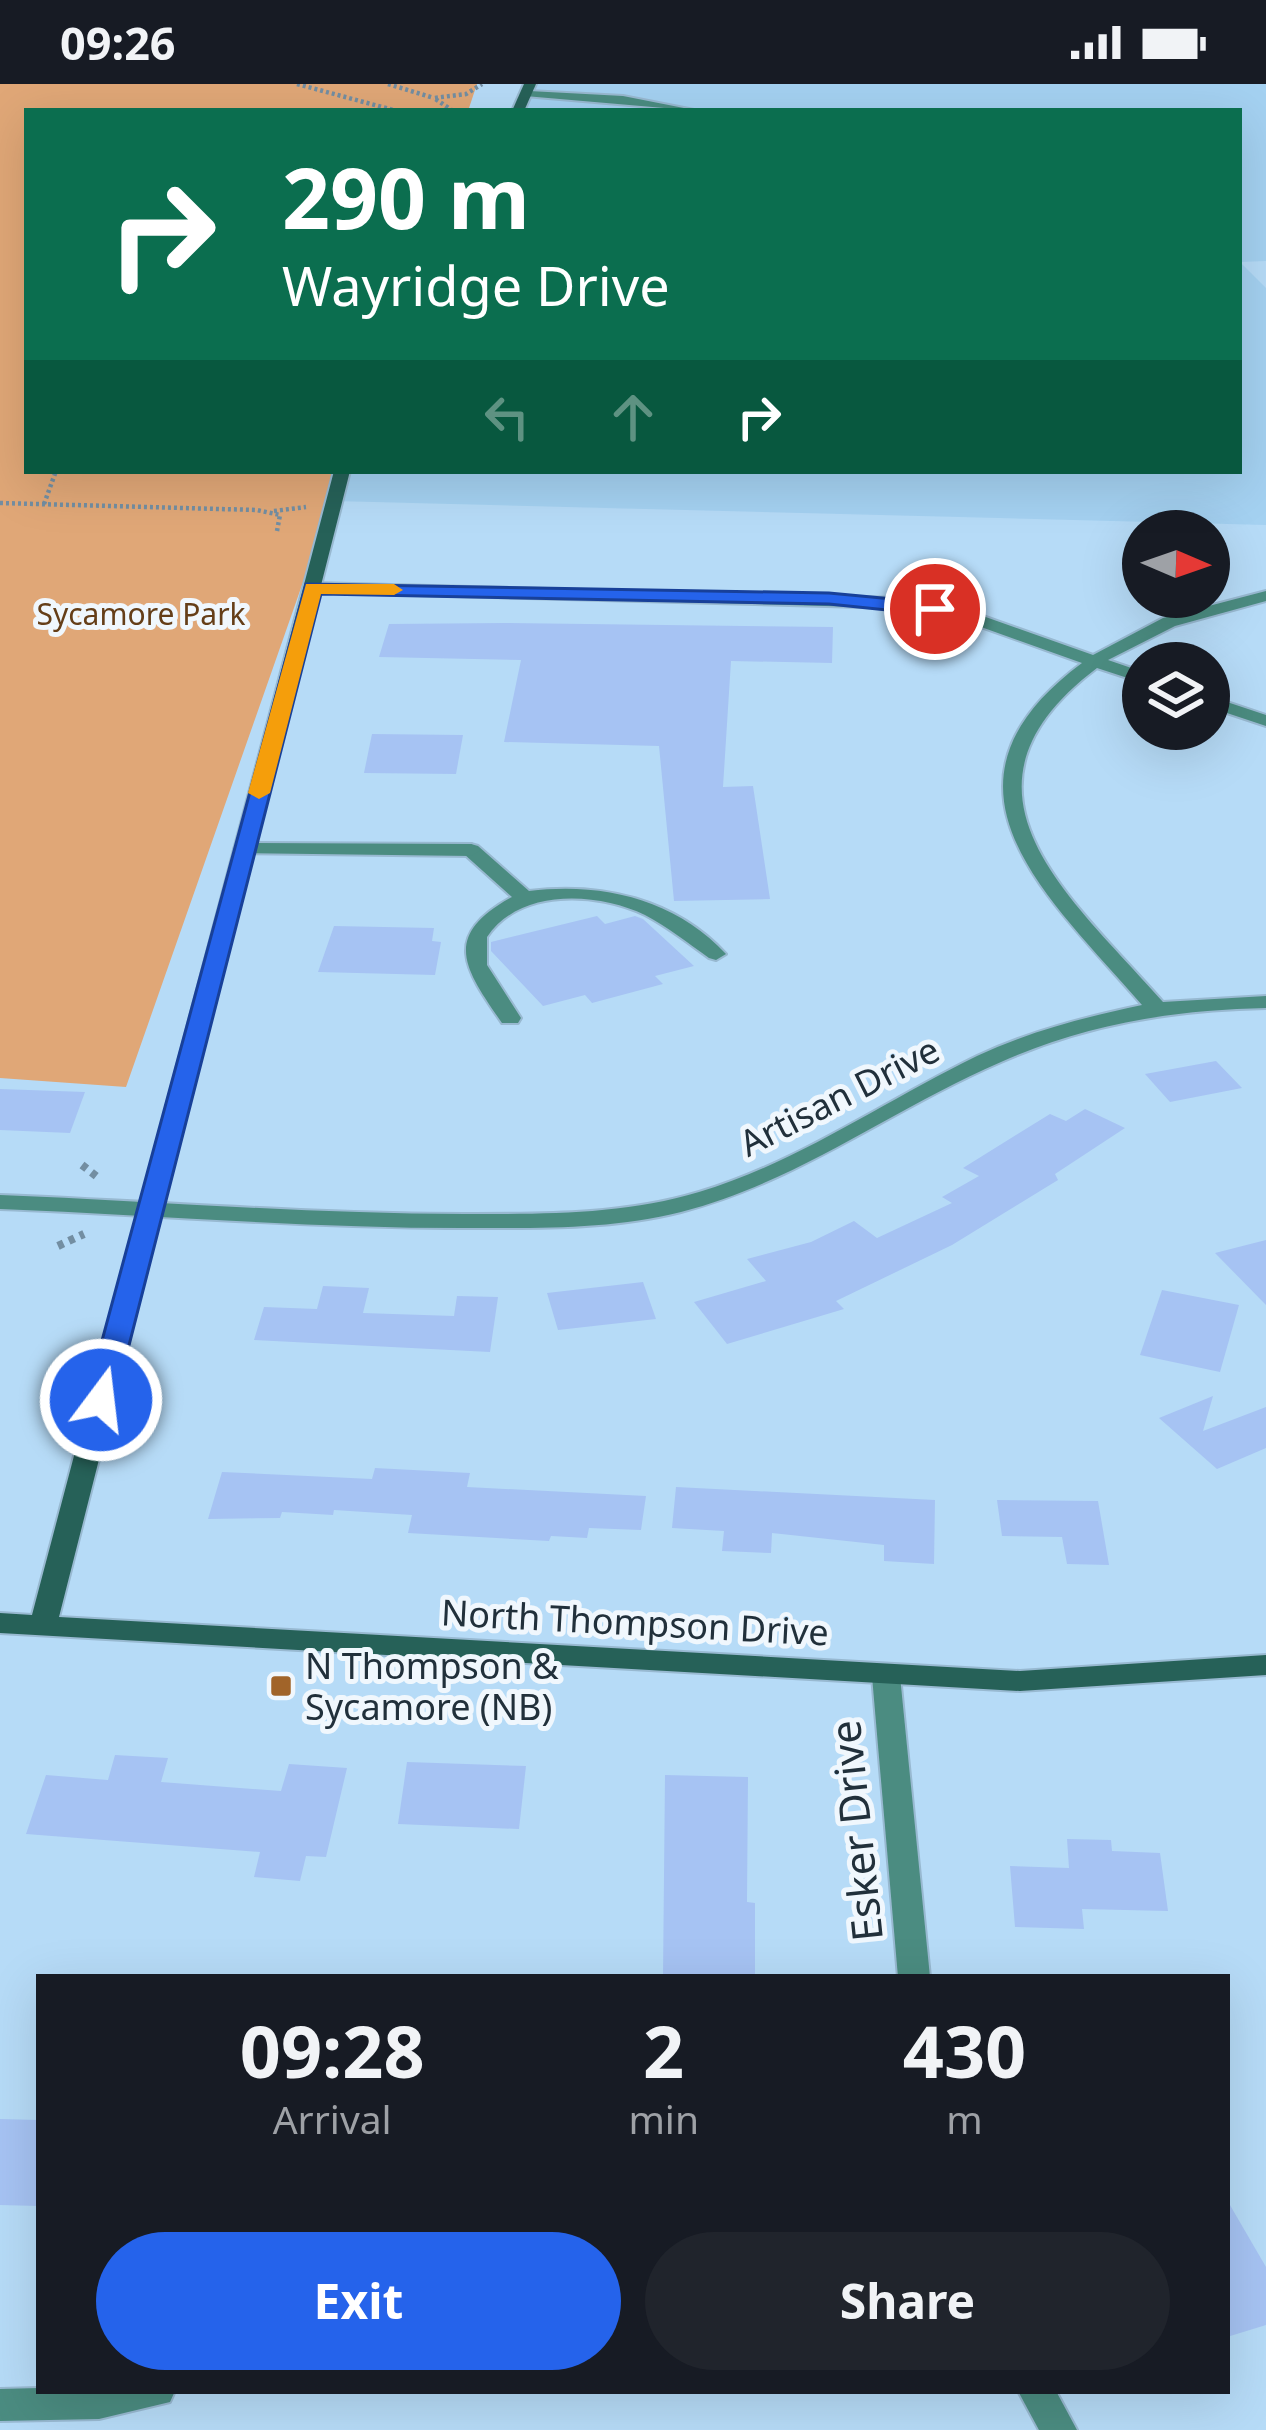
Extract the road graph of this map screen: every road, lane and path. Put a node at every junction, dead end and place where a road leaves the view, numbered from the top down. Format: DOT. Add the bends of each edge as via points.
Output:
graph roads {
  1 [pos="297,84"];
  2 [pos="388,84"];
  3 [pos="482,84"];
  4 [pos="530,89"];
  5 [pos="434,98"];
  6 [pos="386,108"];
  7 [pos="449,108"];
  8 [pos="676,108"];
  9 [pos="55,474"];
  10 [pos="341,474"];
  11 [pos="0,503"];
  12 [pos="44,504"];
  13 [pos="278,531"];
  14 [pos="313,588"];
  15 [pos="1266,596"];
  16 [pos="1098,662"];
  17 [pos="1122,671"];
  18 [pos="1230,708"];
  19 [pos="1266,721"];
  20 [pos="244,849"];
  21 [pos="525,898"];
  22 [pos="716,955"];
  23 [pos="1266,1002"];
  24 [pos="1156,1008"];
  25 [pos="510,1018"];
  26 [pos="82,1166"];
  27 [pos="103,1181"];
  28 [pos="0,1202"];
  29 [pos="150,1209"];
  30 [pos="89,1232"];
  31 [pos="58,1246"];
  32 [pos="0,1623"];
  33 [pos="43,1626"];
  34 [pos="1266,1665"];
  35 [pos="886,1676"];
  36 [pos="914,1974"];
  37 [pos="142,2394"];
  38 [pos="1038,2394"];
  39 [pos="0,2405"];
  40 [pos="1059,2430"];
  1 -- 6 [label="path"];
  2 -- 5 [label="path"];
  3 -- 5 [label="path"];
  4 -- 8 [label="street"];
  5 -- 7 [label="path"];
  9 -- 12 [label="path"];
  10 -- 14 [label="street"];
  11 -- 12 [label="path"];
  12 -- 13 [label="path" via="257,510 280,515"];
  14 -- 16 [label="street" via="863,600 974,619"];
  14 -- 20 [label="street"];
  15 -- 16 [label="street" via="1167,622"];
  16 -- 17 [label="street"];
  16 -- 24 [label="street" via="1052,694 1026,732 1009,796 1047,883"];
  18 -- 19 [label="street"];
  20 -- 21 [label="street" via="471,850"];
  20 -- 29 [label="street"];
  21 -- 22 [label="street" via="578,893 647,906"];
  21 -- 25 [label="street" via="479,927 471,947 476,969"];
  23 -- 24 [label="street, Artisan Drive"];
  24 -- 29 [label="street, Artisan Drive" via="1022,1044 818,1154 669,1208 584,1220 399,1222"];
  26 -- 27 [label="path"];
  28 -- 29 [label="street, Artisan Drive"];
  29 -- 33 [label="street"];
  30 -- 31 [label="path"];
  32 -- 33 [label="street, North Thompson Drive"];
  33 -- 35 [label="street, North Thompson Drive"];
  34 -- 35 [label="street, North Thompson Drive" via="1020,1681"];
  35 -- 36 [label="street, Esker Drive"];
  37 -- 39 [label="street"];
  38 -- 40 [label="street"];
}
